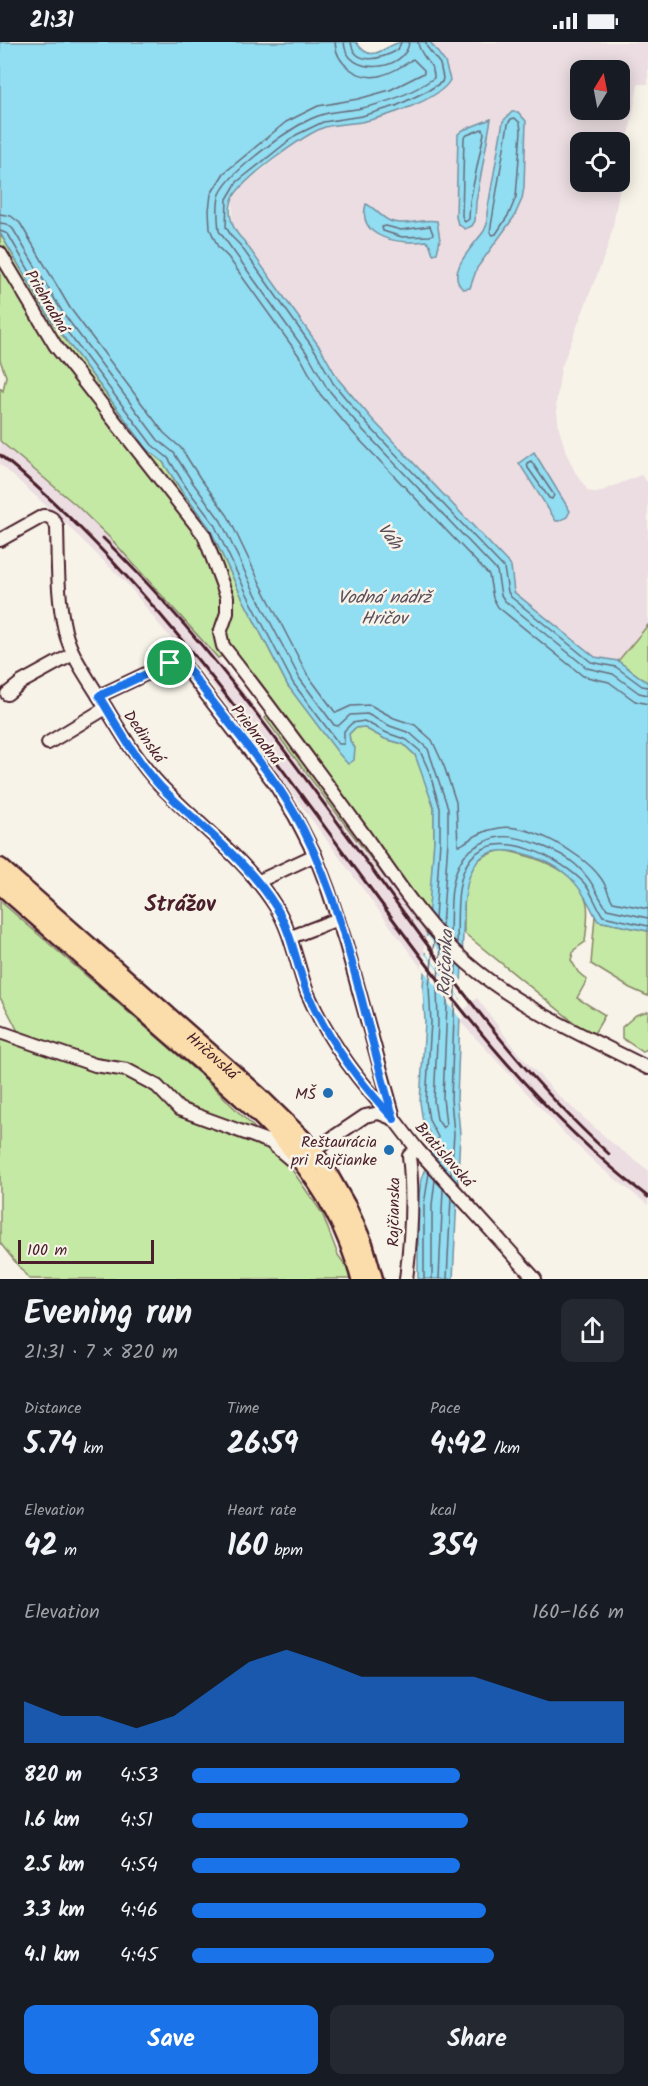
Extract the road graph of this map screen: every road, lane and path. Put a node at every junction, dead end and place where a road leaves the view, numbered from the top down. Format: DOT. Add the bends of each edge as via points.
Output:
graph roads {
  1 [pos="0,253"];
  2 [pos="0,540"];
  3 [pos="73,654"];
  4 [pos="7,694"];
  5 [pos="99,696"];
  6 [pos="106,708"];
  7 [pos="48,744"];
  8 [pos="315,855"];
  9 [pos="0,872"];
  10 [pos="257,882"];
  11 [pos="338,919"];
  12 [pos="291,937"];
  13 [pos="0,1032"];
  14 [pos="648,1068"];
  15 [pos="394,1119"];
  16 [pos="313,1151"];
  17 [pos="420,1152"];
  18 [pos="351,1279"];
  19 [pos="360,1279"];
  20 [pos="374,1279"];
  21 [pos="406,1279"];
  22 [pos="535,1279"];
  1 -- 14 [label="street, Priehradná" via="56,345 204,535 227,601 220,636 223,646 426,920 490,981"];
  2 -- 3 [label="street, Dedinská" via="43,516 54,520 59,597"];
  3 -- 4 [label="street"];
  3 -- 5 [label="street, Dedinská"];
  5 -- 6 [label="street, Dedinská"];
  5 -- 8 [label="street, Priehradná" via="164,665 185,665 273,781"];
  6 -- 7 [label="street"];
  6 -- 10 [label="street, Dedinská" via="159,784"];
  8 -- 10 [label="street"];
  8 -- 11 [label="street, Priehradná"];
  9 -- 16 [label="main road, Hričovská" via="257,1094"];
  9 -- 19 [label="main road, Hričovská" via="301,1158 344,1233"];
  10 -- 12 [label="street, Dedinská" via="276,907"];
  11 -- 12 [label="street"];
  11 -- 15 [label="street, Priehradná"];
  12 -- 15 [label="street, Dedinská" via="299,971 327,1030 365,1086"];
  13 -- 18 [label="street" via="95,1065 127,1070 157,1086 179,1109 278,1147 297,1167 324,1209"];
  15 -- 16 [label="street, Bratislavská" via="379,1113 365,1116"];
  15 -- 17 [label="street, Bratislavská"];
  16 -- 20 [label="main road, Hričovská" via="348,1208"];
  17 -- 21 [label="street, Rajčianska" via="410,1156"];
  17 -- 22 [label="street, Bratislavská"];
}
